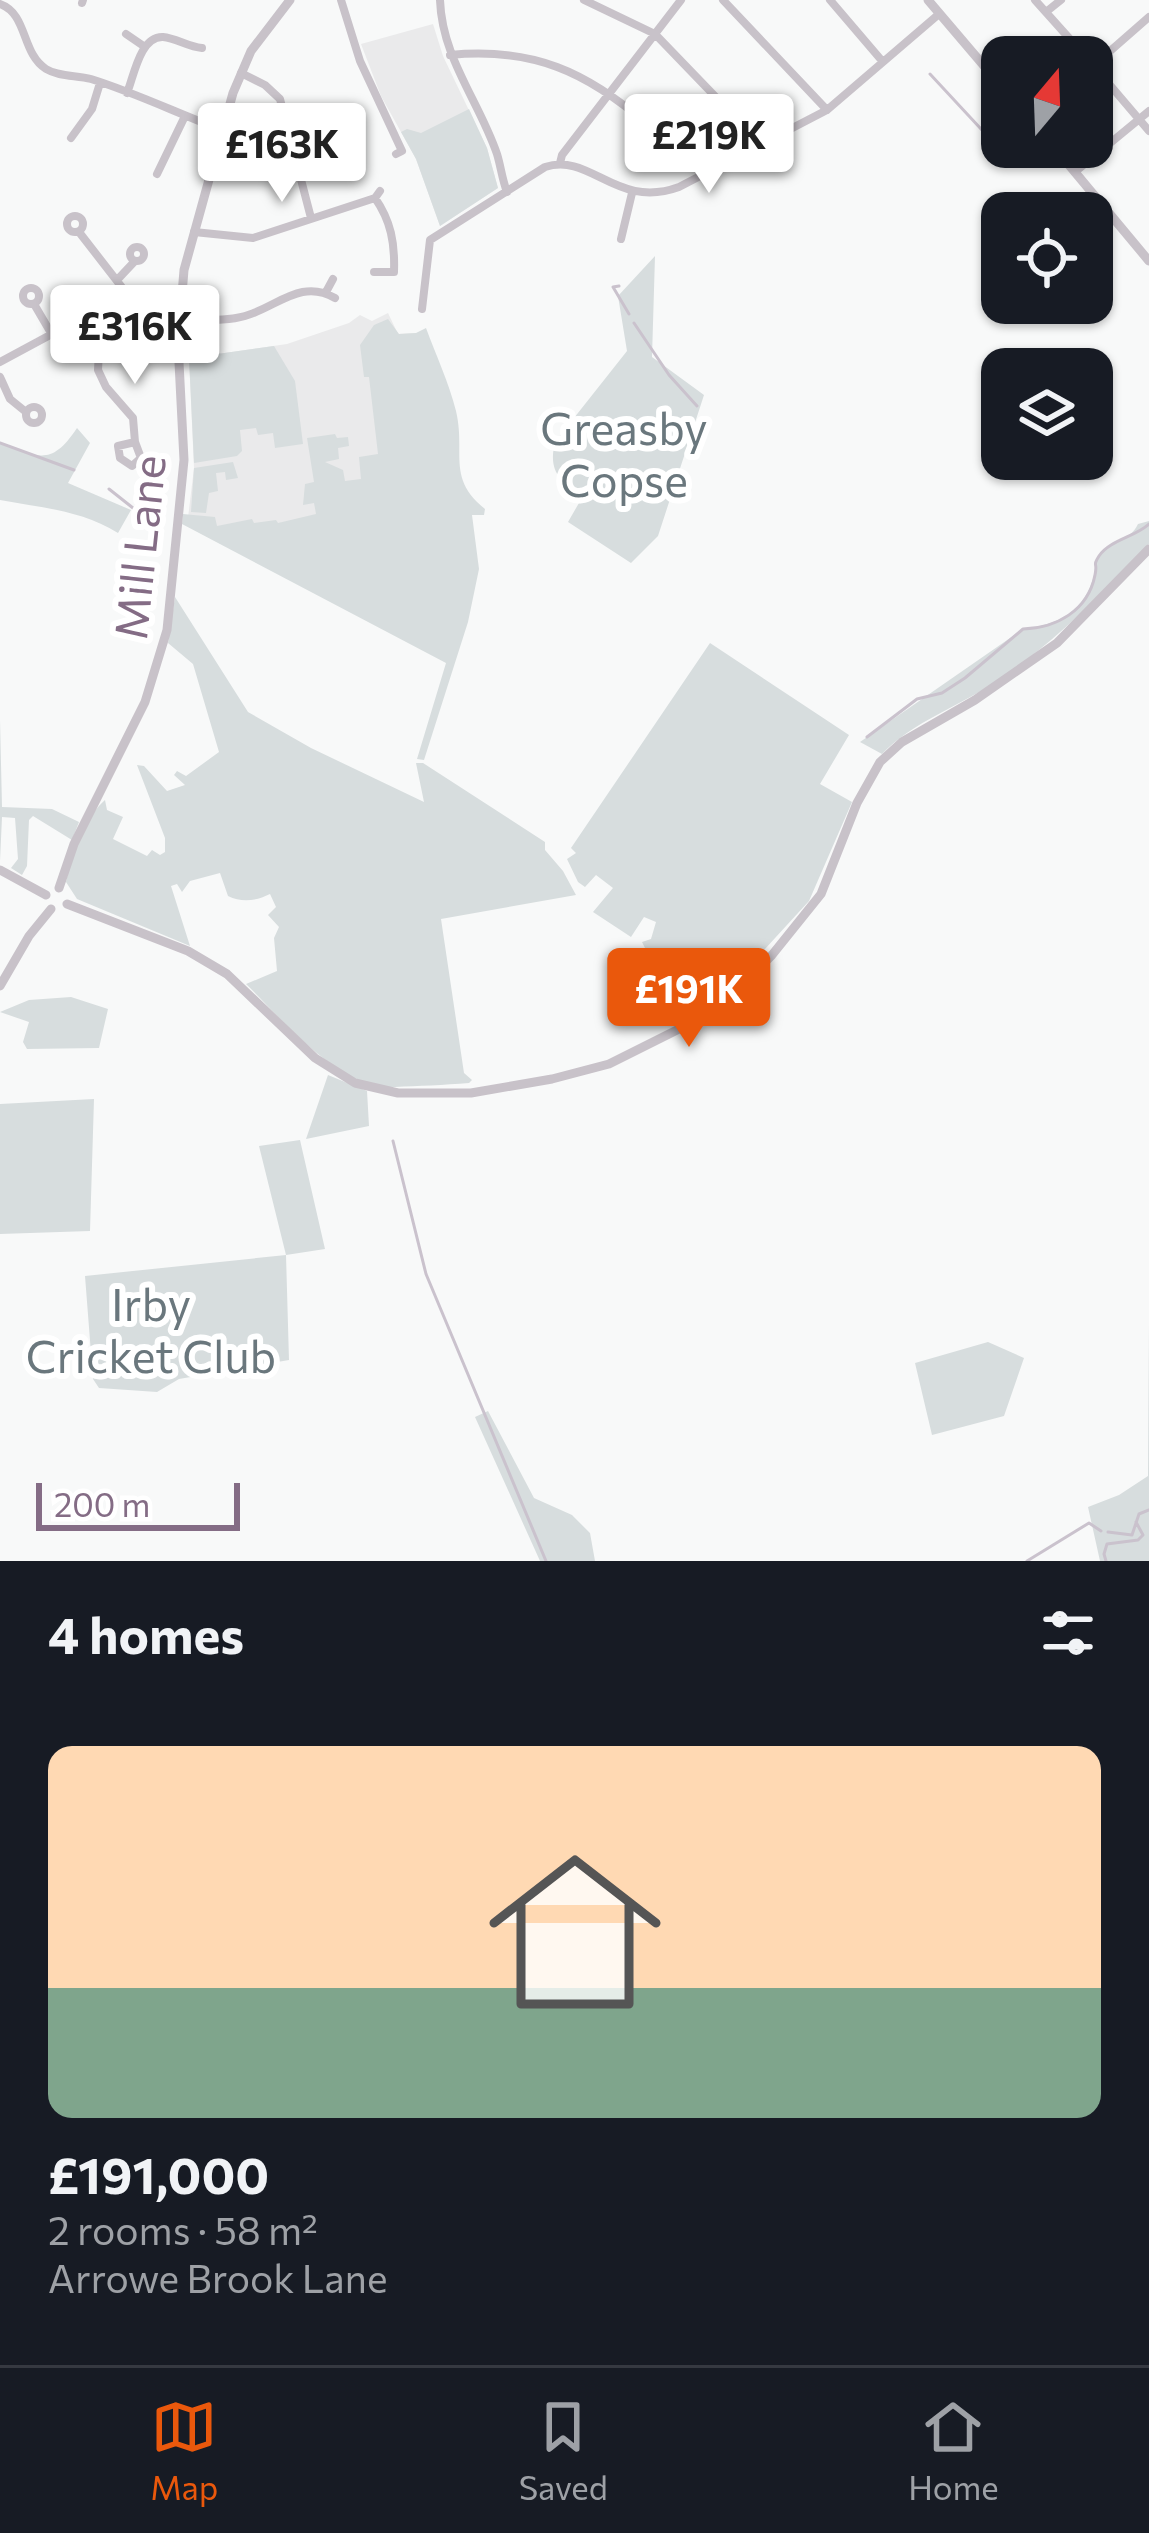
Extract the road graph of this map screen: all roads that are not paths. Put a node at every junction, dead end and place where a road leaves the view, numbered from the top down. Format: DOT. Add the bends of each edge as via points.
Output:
graph roads {
  1 [pos="340,0"];
  2 [pos="440,0"];
  3 [pos="584,0"];
  4 [pos="681,0"];
  5 [pos="723,0"];
  6 [pos="830,0"];
  7 [pos="928,0"];
  8 [pos="1035,0"];
  9 [pos="1061,0"];
  10 [pos="286,1"];
  11 [pos="9,4"];
  12 [pos="1046,12"];
  13 [pos="939,14"];
  14 [pos="1149,17"];
  15 [pos="126,34"];
  16 [pos="656,34"];
  17 [pos="1067,36"];
  18 [pos="145,46"];
  19 [pos="202,48"];
  20 [pos="1113,48"];
  21 [pos="450,55"];
  22 [pos="883,62"];
  23 [pos="981,63"];
  24 [pos="241,73"];
  25 [pos="100,82"];
  26 [pos="1113,89"];
  27 [pos="610,92"];
  28 [pos="127,93"];
  29 [pos="827,110"];
  30 [pos="1149,111"];
  31 [pos="185,116"];
  32 [pos="1139,120"];
  33 [pos="647,124"];
  34 [pos="222,130"];
  35 [pos="1149,131"];
  36 [pos="71,138"];
  37 [pos="761,144"];
  38 [pos="396,154"];
  39 [pos="560,164"];
  40 [pos="1072,168"];
  41 [pos="1075,172"];
  42 [pos="157,174"];
  43 [pos="507,192"];
  44 [pos="632,193"];
  45 [pos="311,218"];
  46 [pos="79,232"];
  47 [pos="193,232"];
  48 [pos="622,239"];
  49 [pos="134,261"];
  50 [pos="1149,261"];
  51 [pos="374,272"];
  52 [pos="118,279"];
  53 [pos="333,279"];
  54 [pos="34,304"];
  55 [pos="422,309"];
  56 [pos="178,320"];
  57 [pos="100,332"];
  58 [pos="52,334"];
  59 [pos="129,338"];
  60 [pos="178,343"];
  61 [pos="0,362"];
  62 [pos="0,377"];
  63 [pos="26,412"];
  64 [pos="135,442"];
  65 [pos="1149,549"];
  66 [pos="0,870"];
  67 [pos="59,888"];
  68 [pos="46,895"];
  69 [pos="68,904"];
  70 [pos="51,909"];
  71 [pos="0,986"];
  1 -- 38 [label="street" via="402,151"];
  2 -- 21 [label="street"];
  3 -- 16 [label="street"];
  4 -- 16 [label="street"];
  5 -- 29 [label="street"];
  6 -- 22 [label="street"];
  7 -- 13 [label="street"];
  8 -- 12 [label="street"];
  9 -- 12 [label="street"];
  10 -- 24 [label="street, Mill Lane"];
  11 -- 25 [label="street" via="46,69"];
  12 -- 17 [label="street"];
  13 -- 22 [label="street"];
  13 -- 23 [label="street"];
  14 -- 20 [label="street"];
  15 -- 18 [label="street"];
  16 -- 27 [label="street"];
  16 -- 37 [label="street"];
  18 -- 19 [label="street" via="160,37"];
  18 -- 28 [label="street"];
  21 -- 27 [label="street" via="526,58"];
  21 -- 43 [label="street"];
  22 -- 29 [label="street"];
  24 -- 34 [label="street, Mill Lane"];
  24 -- 45 [label="street" via="280,99"];
  25 -- 28 [label="street"];
  25 -- 36 [label="street"];
  26 -- 32 [label="street"];
  27 -- 33 [label="street"];
  27 -- 39 [label="street"];
  28 -- 31 [label="street"];
  29 -- 37 [label="street"];
  30 -- 32 [label="street"];
  31 -- 34 [label="street"];
  31 -- 42 [label="street"];
  32 -- 35 [label="street"];
  32 -- 41 [label="street"];
  34 -- 47 [label="street, Mill Lane"];
  37 -- 44 [label="street" via="679,187"];
  39 -- 43 [label="street"];
  39 -- 44 [label="street"];
  40 -- 41 [label="street"];
  41 -- 50 [label="street"];
  43 -- 55 [label="street" via="430,240"];
  44 -- 48 [label="street"];
  45 -- 47 [label="street" via="246,239"];
  45 -- 51 [label="street" via="377,195 395,248 394,272"];
  46 -- 52 [label="street"];
  47 -- 56 [label="street, Mill Lane"];
  49 -- 52 [label="street"];
  52 -- 59 [label="street" via="134,309"];
  53 -- 56 [label="street" via="331,295 285,295 243,317"];
  54 -- 58 [label="street"];
  56 -- 60 [label="street, Mill Lane"];
  57 -- 58 [label="street"];
  57 -- 59 [label="street"];
  57 -- 64 [label="street" via="98,370 133,418"];
  58 -- 61 [label="street"];
  59 -- 60 [label="street"];
  60 -- 67 [label="street, Mill Lane" via="184,460 167,630 145,702"];
  62 -- 63 [label="street"];
  65 -- 69 [label="street" via="1057,643 880,762 820,894 718,1009 609,1064 471,1093 398,1093 356,1082 315,1058 227,974"];
  66 -- 68 [label="street"];
  67 -- 68 [label="street"];
  67 -- 69 [label="street"];
  68 -- 70 [label="street"];
  69 -- 70 [label="street"];
  70 -- 71 [label="street"];
}
